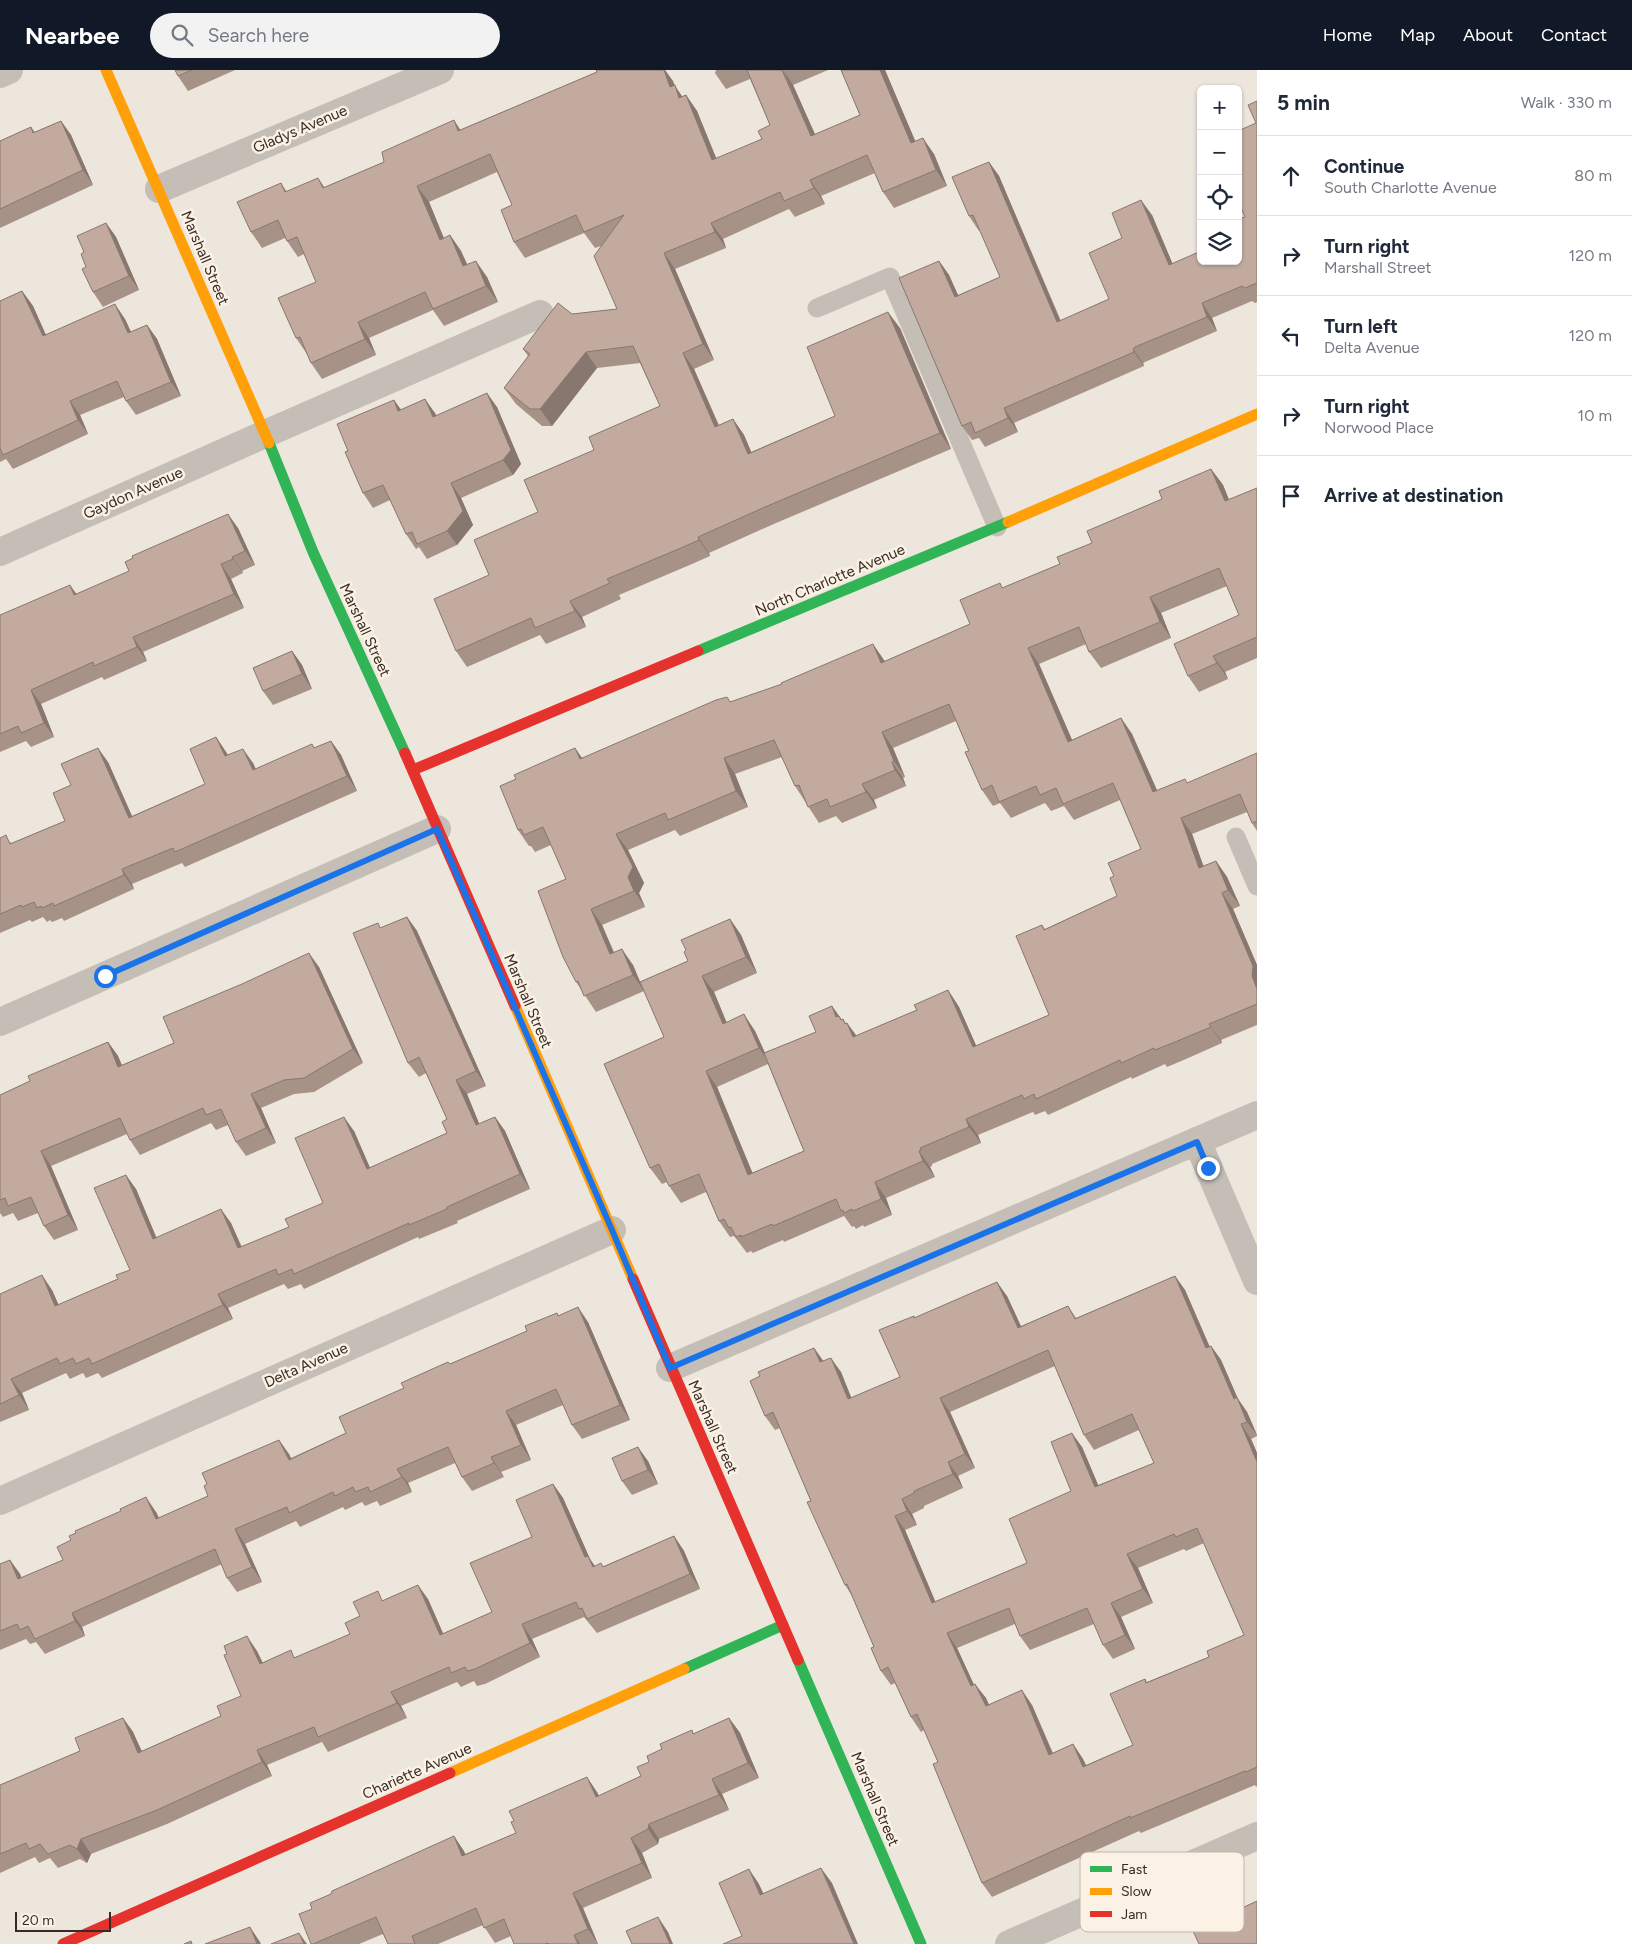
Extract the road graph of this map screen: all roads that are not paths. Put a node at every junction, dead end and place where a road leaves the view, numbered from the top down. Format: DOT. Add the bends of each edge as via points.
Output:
graph roads {
  1 [pos="9,70"];
  2 [pos="106,70"];
  3 [pos="440,70"];
  4 [pos="0,74"];
  5 [pos="159,189"];
  6 [pos="817,308"];
  7 [pos="540,314"];
  8 [pos="1257,414"];
  9 [pos="265,434"];
  10 [pos="997,527"];
  11 [pos="0,552"];
  12 [pos="413,770"];
  13 [pos="437,829"];
  14 [pos="1236,837"];
  15 [pos="1257,886"];
  16 [pos="0,1022"];
  17 [pos="1257,1115"];
  18 [pos="1197,1142"];
  19 [pos="612,1230"];
  20 [pos="1257,1281"];
  21 [pos="670,1368"];
  22 [pos="0,1501"];
  23 [pos="783,1625"];
  24 [pos="1257,1836"];
  25 [pos="1220,1852"];
  26 [pos="1080,1913"];
  27 [pos="63,1944"];
  28 [pos="921,1944"];
  29 [pos="1009,1944"];
  1 -- 4 [label="street"];
  2 -- 5 [label="street, Marshall Street"];
  3 -- 5 [label="street, Gladys Avenue"];
  5 -- 9 [label="street, Marshall Street"];
  6 -- 10 [label="lane" via="890,277"];
  7 -- 9 [label="street, Gaydon Avenue"];
  8 -- 10 [label="street, North Charlotte Avenue"];
  9 -- 11 [label="street, Gaydon Avenue"];
  9 -- 12 [label="street, Marshall Street" via="313,552"];
  10 -- 12 [label="street, North Charlotte Avenue"];
  12 -- 13 [label="street, Marshall Street"];
  13 -- 16 [label="street"];
  13 -- 19 [label="street, Marshall Street"];
  14 -- 15 [label="lane"];
  17 -- 18 [label="street"];
  18 -- 20 [label="street"];
  18 -- 21 [label="street"];
  19 -- 21 [label="street, Marshall Street"];
  19 -- 22 [label="street, Delta Avenue"];
  21 -- 23 [label="street, Marshall Street"];
  23 -- 27 [label="street, Chariette Avenue"];
  23 -- 28 [label="street, Marshall Street"];
  24 -- 25 [label="street"];
  26 -- 29 [label="street"];
}
